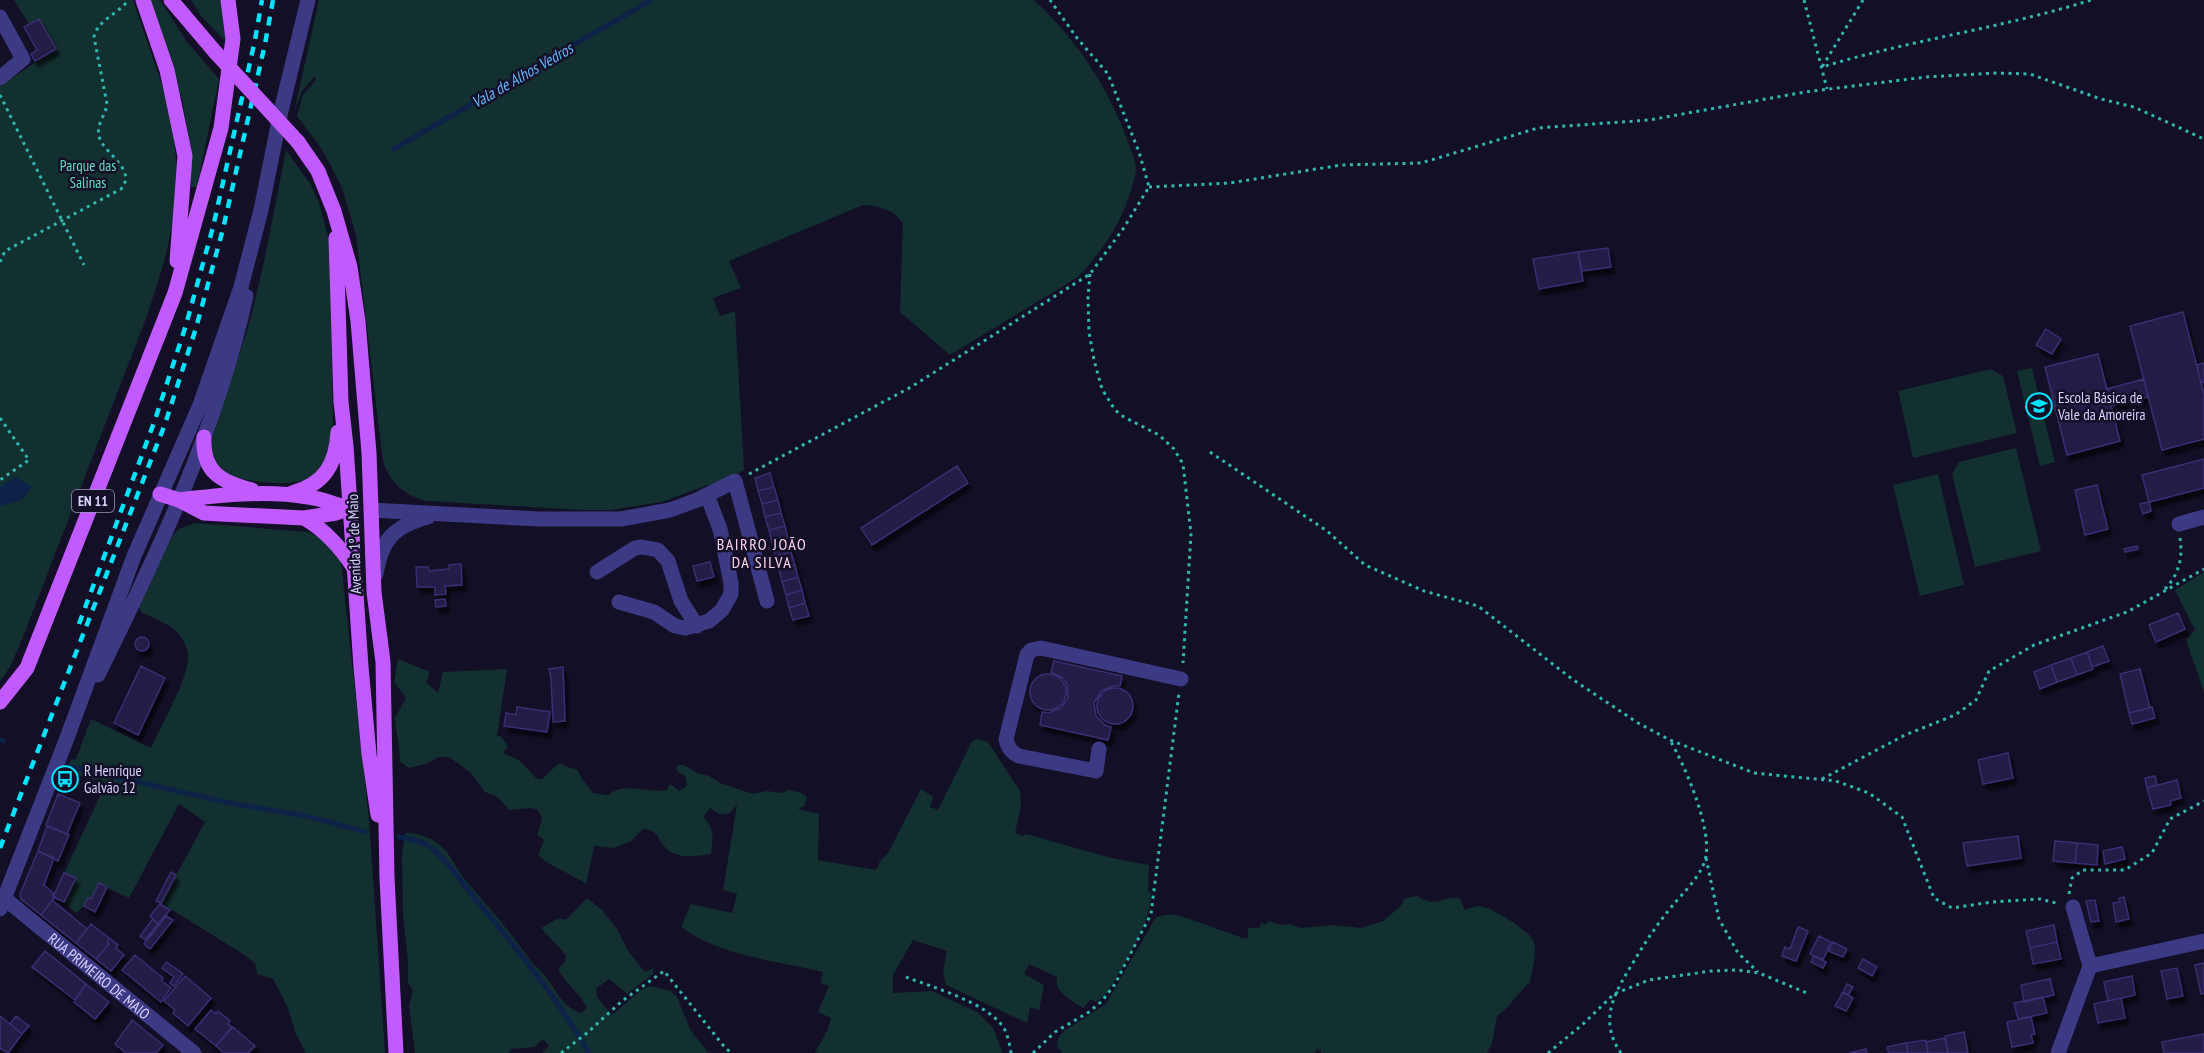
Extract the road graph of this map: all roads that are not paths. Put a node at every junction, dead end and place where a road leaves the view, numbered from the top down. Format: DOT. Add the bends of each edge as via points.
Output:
graph roads {
  1 [pos="143,0"];
  2 [pos="171,0"];
  3 [pos="180,0"];
  4 [pos="228,0"];
  5 [pos="308,0"];
  6 [pos="0,17"];
  7 [pos="194,30"];
  8 [pos="0,78"];
  9 [pos="261,210"];
  10 [pos="334,211"];
  11 [pos="175,293"];
  12 [pos="341,402"];
  13 [pos="204,437"];
  14 [pos="160,494"];
  15 [pos="266,494"];
  16 [pos="285,495"];
  17 [pos="707,495"];
  18 [pos="179,500"];
  19 [pos="350,508"];
  20 [pos="371,510"];
  21 [pos="436,514"];
  22 [pos="304,518"];
  23 [pos="2204,518"];
  24 [pos="2179,524"];
  25 [pos="354,569"];
  26 [pos="597,572"];
  27 [pos="374,592"];
  28 [pos="767,601"];
  29 [pos="619,602"];
  30 [pos="697,626"];
  31 [pos="1181,679"];
  32 [pos="0,702"];
  33 [pos="67,738"];
  34 [pos="1099,749"];
  35 [pos="387,878"];
  36 [pos="2,903"];
  37 [pos="2073,907"];
  38 [pos="2204,941"];
  39 [pos="2090,966"];
  40 [pos="194,1053"];
  41 [pos="396,1053"];
  42 [pos="2058,1053"];
  1 -- 11 [label="main road, EN 11" via="167,70 185,156"];
  2 -- 7 [label="main road"];
  3 -- 7 [label="main road"];
  4 -- 11 [label="main road, EN 11" via="233,39 221,128"];
  5 -- 9 [label="street"];
  6 -- 8 [label="street" via="23,59"];
  7 -- 10 [label="main road, Avenida 1º de Maio, bridge" via="298,141 318,171"];
  9 -- 13 [label="street" via="237,338"];
  9 -- 14 [label="street" via="241,287 200,405"];
  10 -- 12 [label="main road, Avenida 1º de Maio"];
  10 -- 20 [label="main road, Avenida 1º de Maio" via="350,267 358,321"];
  11 -- 32 [label="main road, EN 11" via="27,668"];
  12 -- 16 [label="main road" via="337,450 331,465 308,488"];
  12 -- 19 [label="main road, Avenida 1º de Maio"];
  13 -- 15 [label="main road" via="205,458 216,475 234,486"];
  13 -- 18 [label="street"];
  14 -- 18 [label="main road"];
  14 -- 33 [label="street" via="114,606"];
  15 -- 16 [label="main road"];
  15 -- 18 [label="main road"];
  16 -- 19 [label="main road"];
  17 -- 21 [label="street" via="670,510 621,519"];
  17 -- 28 [label="street" via="735,481"];
  17 -- 30 [label="street" via="720,529 731,594 722,610"];
  18 -- 22 [label="main road" via="204,513"];
  18 -- 33 [label="street"];
  19 -- 20 [label="main road"];
  19 -- 22 [label="main road"];
  19 -- 25 [label="main road, Avenida 1º de Maio"];
  20 -- 21 [label="street"];
  20 -- 27 [label="main road, Avenida 1º de Maio"];
  21 -- 27 [label="street" via="397,529 384,544"];
  22 -- 25 [label="main road" via="338,546"];
  23 -- 24 [label="street"];
  25 -- 35 [label="main road, Avenida 1º de Maio" via="369,754"];
  26 -- 30 [label="street" via="634,548 658,550 668,561 681,601"];
  27 -- 35 [label="main road, Avenida 1º de Maio" via="383,662"];
  29 -- 30 [label="street" via="654,612 675,626"];
  31 -- 34 [label="street" via="1041,648 1031,651 1006,739 1008,747 1019,756 1096,771"];
  33 -- 36 [label="street"];
  35 -- 41 [label="main road, Avenida 1º de Maio"];
  36 -- 40 [label="street, RUA PRIMEIRO DE MAIO"];
  37 -- 39 [label="street"];
  38 -- 39 [label="street"];
  39 -- 42 [label="street"];
}
